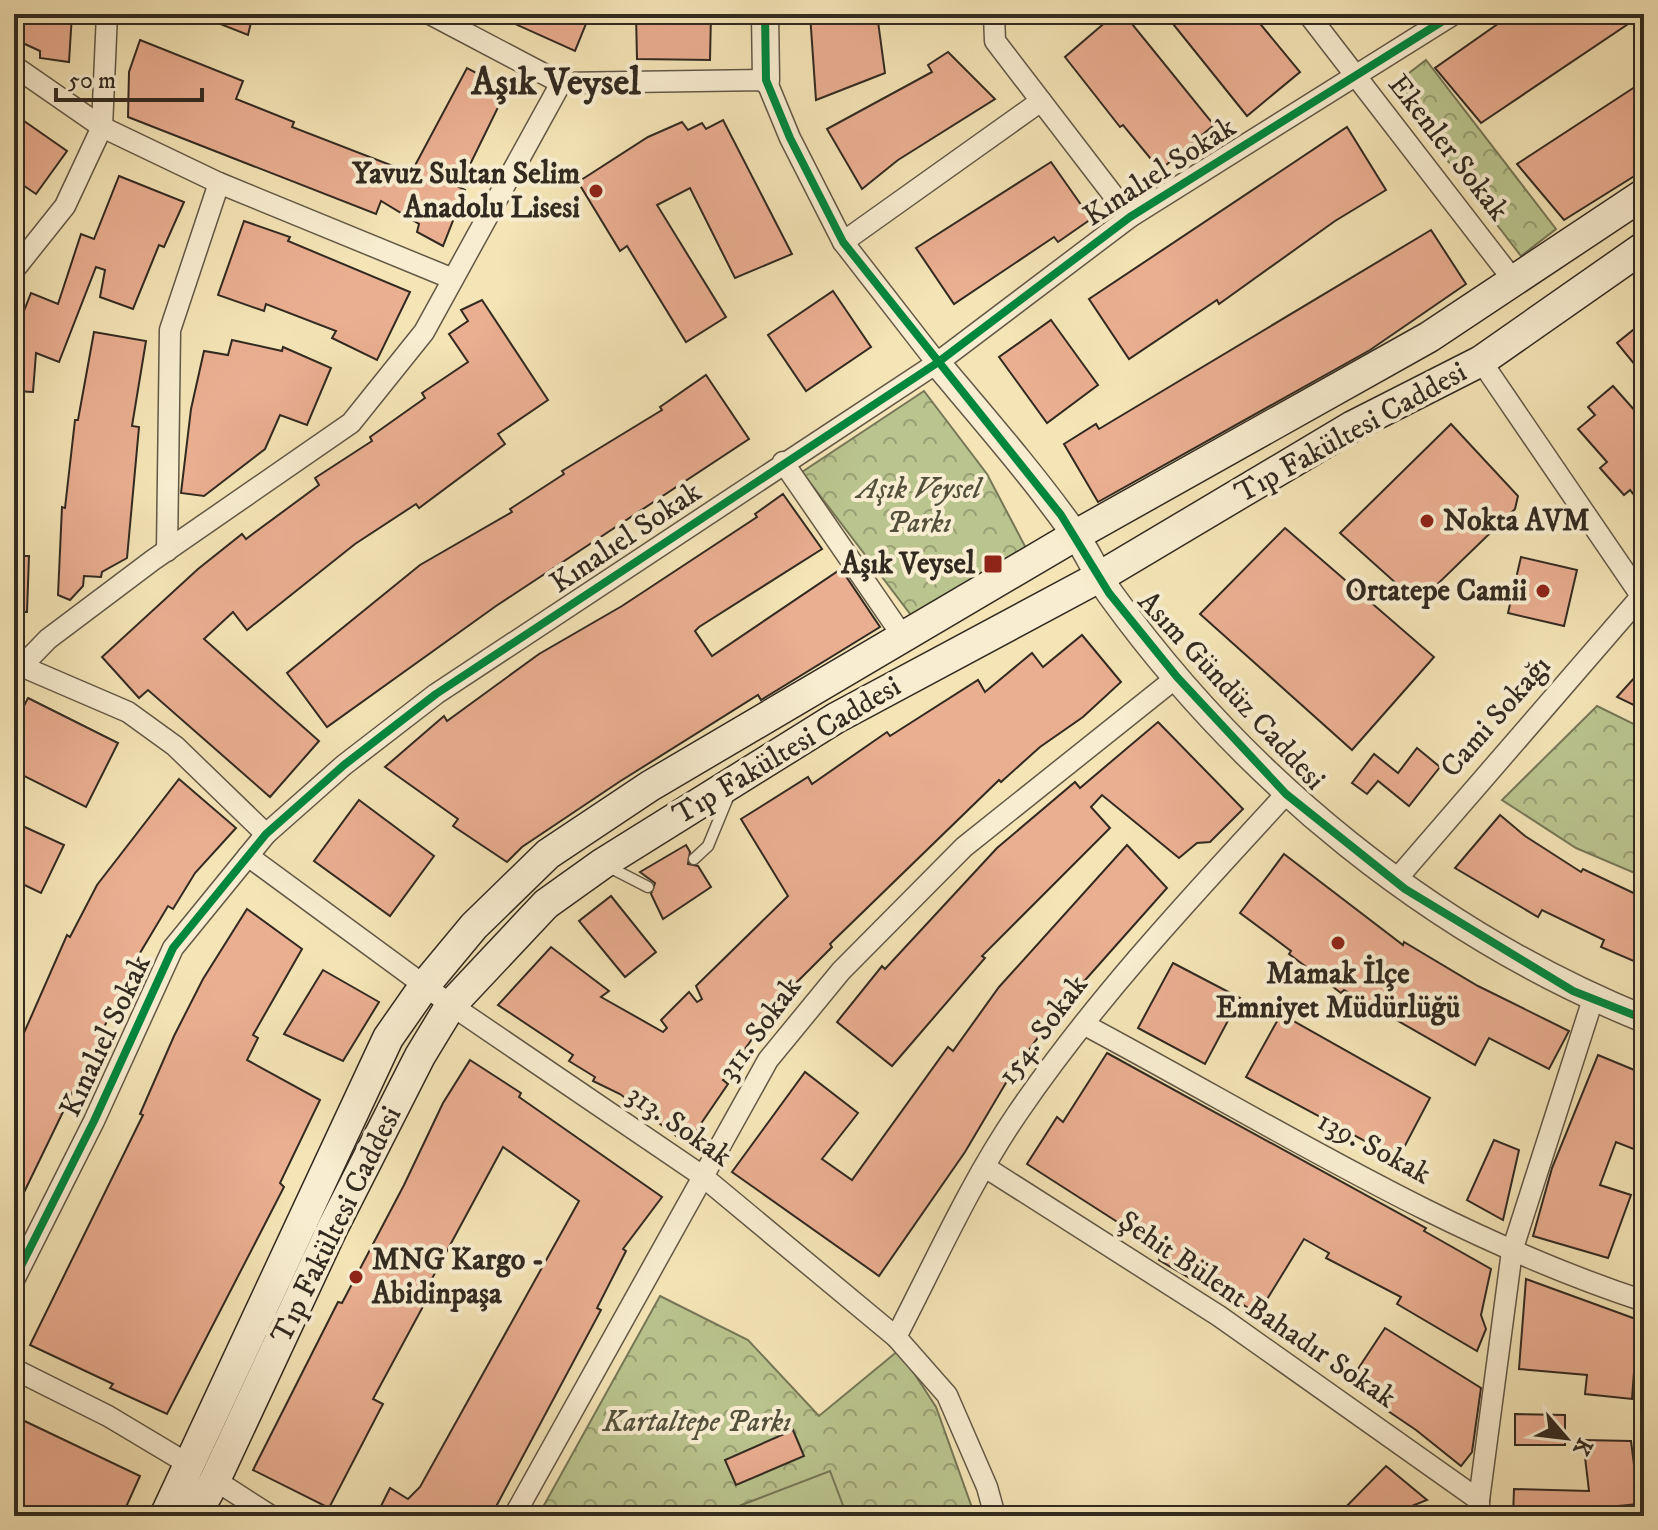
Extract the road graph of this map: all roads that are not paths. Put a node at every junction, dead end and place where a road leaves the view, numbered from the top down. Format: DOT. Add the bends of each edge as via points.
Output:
graph roads {
  1 [pos="107,14"];
  2 [pos="430,14"];
  3 [pos="765,14"];
  4 [pos="994,14"];
  5 [pos="1308,14"];
  6 [pos="1454,14"];
  7 [pos="14,66"];
  8 [pos="1354,77"];
  9 [pos="766,80"];
  10 [pos="561,83"];
  11 [pos="1041,101"];
  12 [pos="102,127"];
  13 [pos="219,183"];
  14 [pos="1644,194"];
  15 [pos="1130,217"];
  16 [pos="843,242"];
  17 [pos="1644,247"];
  18 [pos="14,270"];
  19 [pos="453,279"];
  20 [pos="1514,281"];
  21 [pos="1481,361"];
  22 [pos="937,363"];
  23 [pos="783,462"];
  24 [pos="1076,535"];
  25 [pos="167,551"];
  26 [pos="1101,576"];
  27 [pos="1642,597"];
  28 [pos="904,638"];
  29 [pos="17,668"];
  30 [pos="1177,677"];
  31 [pos="737,778"];
  32 [pos="1286,794"];
  33 [pos="266,834"];
  34 [pos="248,856"];
  35 [pos="694,859"];
  36 [pos="602,864"];
  37 [pos="1395,881"];
  38 [pos="648,887"];
  39 [pos="425,985"];
  40 [pos="1593,999"];
  41 [pos="451,1005"];
  42 [pos="1644,1019"];
  43 [pos="1085,1025"];
  44 [pos="985,1167"];
  45 [pos="701,1175"];
  46 [pos="1512,1251"];
  47 [pos="14,1280"];
  48 [pos="1644,1301"];
  49 [pos="896,1337"];
  50 [pos="14,1369"];
  51 [pos="203,1473"];
  52 [pos="1479,1508"];
  53 [pos="165,1516"];
  54 [pos="195,1516"];
  55 [pos="271,1516"];
  56 [pos="514,1516"];
  57 [pos="995,1516"];
  1 -- 12 [label="street"];
  2 -- 10 [label="street"];
  3 -- 9 [label="street"];
  4 -- 11 [label="street" via="995,41"];
  5 -- 8 [label="street, Ekenler Sokak"];
  6 -- 8 [label="street, Kınalıel Sokak"];
  7 -- 12 [label="street"];
  8 -- 15 [label="street, Kınalıel Sokak"];
  8 -- 20 [label="street, Ekenler Sokak"];
  9 -- 10 [label="street"];
  9 -- 16 [label="street"];
  10 -- 19 [label="street"];
  11 -- 15 [label="street"];
  11 -- 16 [label="street"];
  12 -- 13 [label="street"];
  12 -- 18 [label="street" via="65,206"];
  13 -- 19 [label="street"];
  13 -- 25 [label="street" via="170,330"];
  14 -- 20 [label="main road"];
  15 -- 22 [label="street, Kınalıel Sokak"];
  16 -- 22 [label="street"];
  17 -- 21 [label="main road, Tıp Fakültesi Caddesi"];
  19 -- 25 [label="street" via="424,332 351,423"];
  20 -- 24 [label="main road" via="1429,337"];
  21 -- 26 [label="main road, Tıp Fakültesi Caddesi" via="1353,426"];
  21 -- 27 [label="street"];
  22 -- 23 [label="street, Kınalıel Sokak"];
  22 -- 24 [label="street, Asım Gündüz Caddesi"];
  23 -- 28 [label="street"];
  23 -- 33 [label="street, Kınalıel Sokak" via="436,694"];
  24 -- 26 [label="street, Asım Gündüz Caddesi"];
  24 -- 28 [label="main road"];
  25 -- 29 [label="street"];
  26 -- 30 [label="street, Asım Gündüz Caddesi"];
  26 -- 31 [label="main road, Tıp Fakültesi Caddesi" via="836,718"];
  27 -- 37 [label="street, Cami Sokağı"];
  28 -- 39 [label="main road" via="650,786 548,854 474,926"];
  29 -- 33 [label="street" via="128,712 175,746"];
  30 -- 32 [label="street, Asım Gündüz Caddesi"];
  30 -- 45 [label="street, 311. Sokak" via="964,847 841,971 768,1060"];
  31 -- 35 [label="lane" via="708,846"];
  31 -- 36 [label="main road, Tıp Fakültesi Caddesi"];
  32 -- 37 [label="street, Asım Gündüz Caddesi"];
  32 -- 43 [label="street, 154. Sokak" via="1139,953"];
  33 -- 34 [label="street, Kınalıel Sokak"];
  34 -- 39 [label="street, 313. Sokak"];
  34 -- 47 [label="street, Kınalıel Sokak" via="173,948"];
  36 -- 38 [label="lane"];
  36 -- 41 [label="main road, Tıp Fakültesi Caddesi" via="546,904"];
  37 -- 40 [label="street, Asım Gündüz Caddesi"];
  39 -- 41 [label="street, 313. Sokak"];
  39 -- 51 [label="main road" via="388,1038"];
  40 -- 42 [label="street, Asım Gündüz Caddesi"];
  40 -- 46 [label="street"];
  41 -- 45 [label="street, 313. Sokak"];
  41 -- 51 [label="main road, Tıp Fakültesi Caddesi"];
  43 -- 44 [label="street, 154. Sokak" via="1018,1113"];
  43 -- 46 [label="street, 139. Sokak" via="1397,1197"];
  44 -- 49 [label="street, 154. Sokak"];
  44 -- 52 [label="street, Şehit Bülent Bahadır Sokak" via="1219,1316"];
  45 -- 49 [label="street, 313. Sokak"];
  45 -- 56 [label="street, 311. Sokak"];
  46 -- 48 [label="street, 139. Sokak"];
  46 -- 52 [label="street"];
  49 -- 57 [label="street, 313. Sokak" via="947,1395"];
  50 -- 51 [label="street" via="108,1416"];
  51 -- 53 [label="main road"];
  51 -- 54 [label="main road, Tıp Fakültesi Caddesi"];
  51 -- 55 [label="street"];
}
